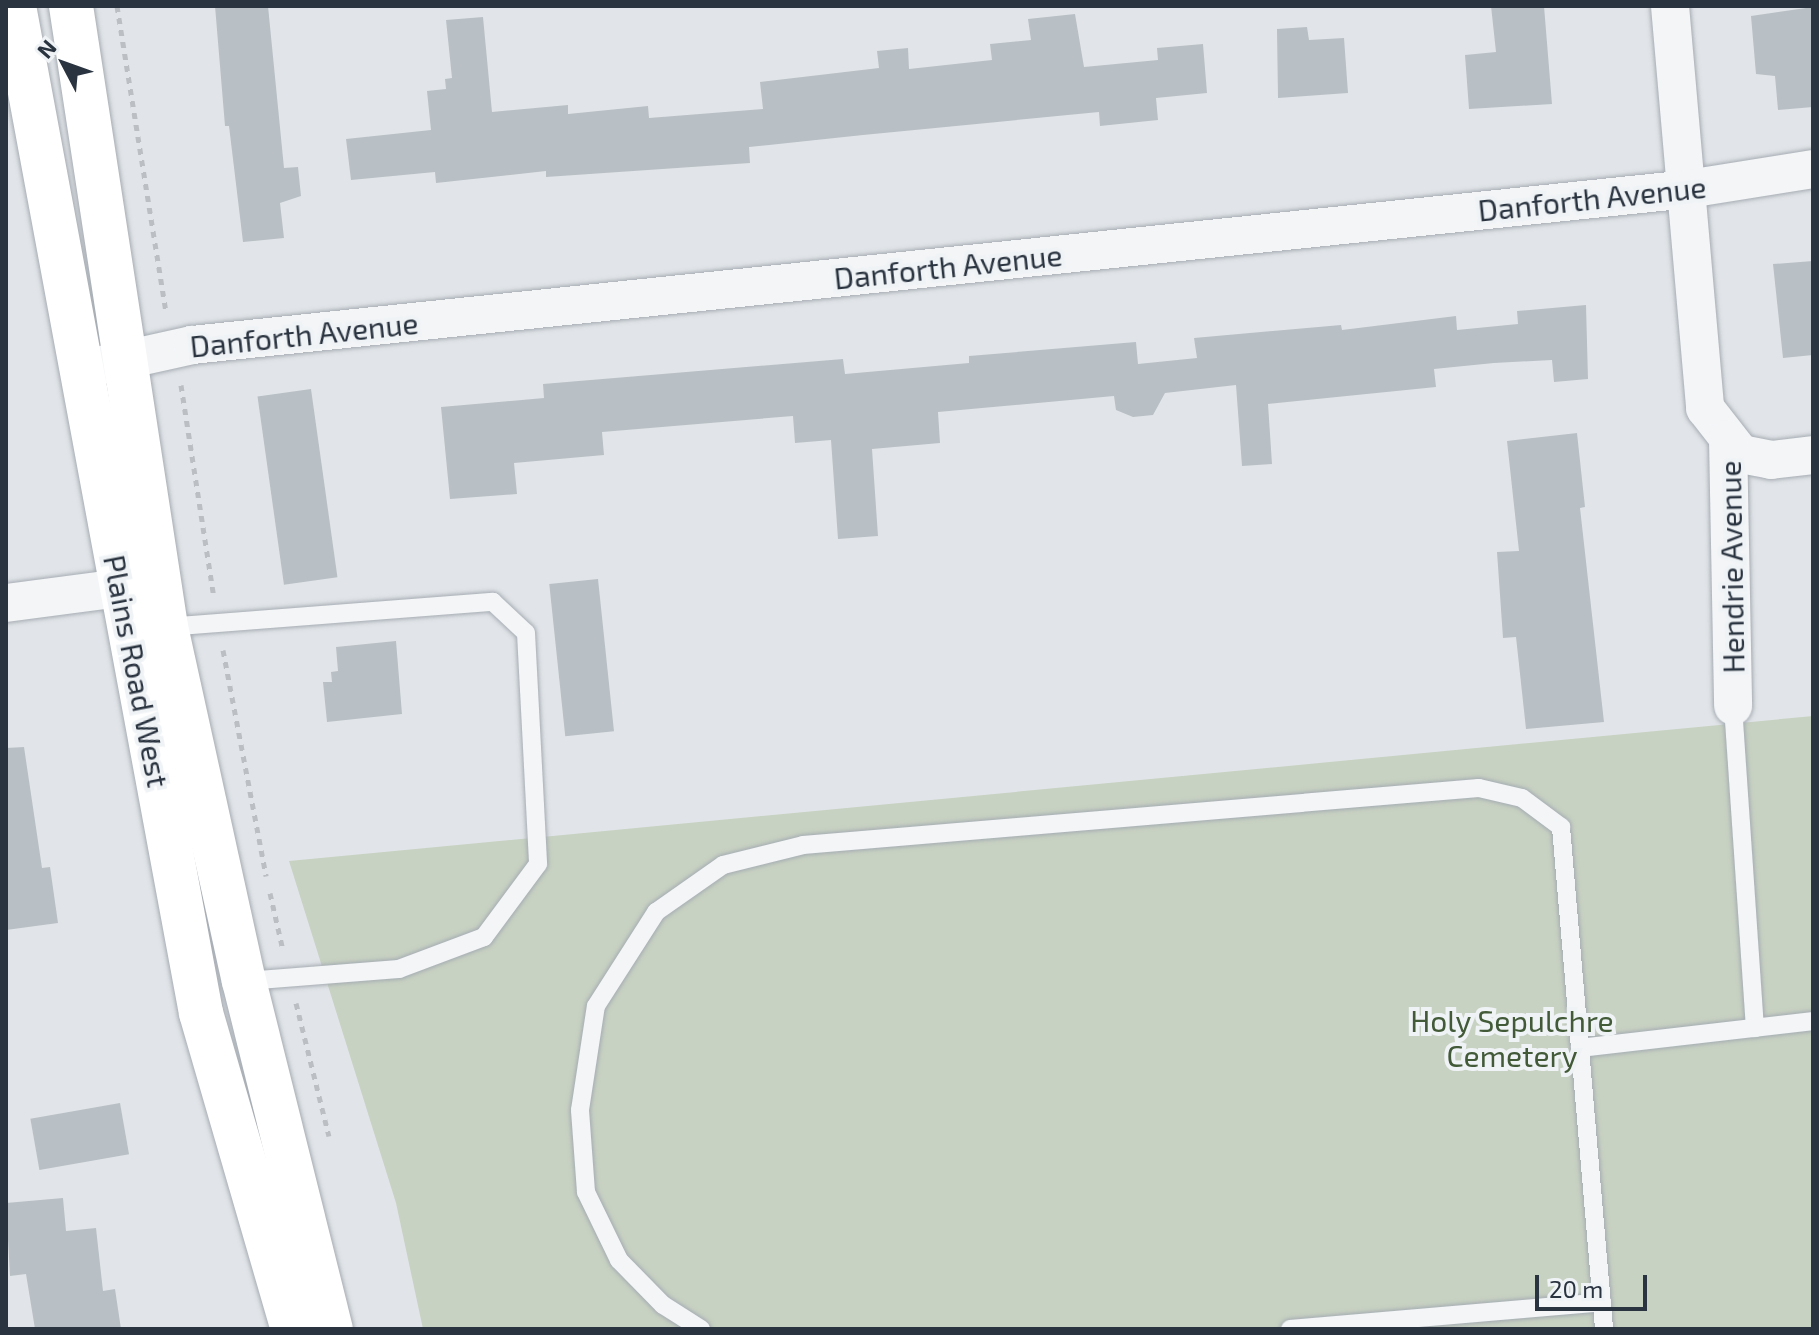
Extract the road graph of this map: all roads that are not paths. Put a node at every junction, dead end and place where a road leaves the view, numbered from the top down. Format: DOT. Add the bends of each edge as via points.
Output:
graph roads {
  1 [pos="14,6"];
  2 [pos="71,6"];
  3 [pos="1670,6"];
  4 [pos="1813,169"];
  5 [pos="1688,189"];
  6 [pos="105,365"];
  7 [pos="1728,439"];
  8 [pos="1813,455"];
  9 [pos="120,588"];
  10 [pos="6,603"];
  11 [pos="166,627"];
  12 [pos="1733,706"];
  13 [pos="244,981"];
  14 [pos="1813,1021"];
  15 [pos="1755,1028"];
  16 [pos="1580,1048"];
  17 [pos="1602,1302"];
  18 [pos="293,1329"];
  19 [pos="331,1329"];
  20 [pos="701,1329"];
  21 [pos="1290,1329"];
  22 [pos="1604,1329"];
  1 -- 6 [label="main road, Plains Road West"];
  2 -- 6 [label="main road, Plains Road West"];
  3 -- 5 [label="street, Hendrie Avenue"];
  4 -- 5 [label="street, Danforth Avenue"];
  5 -- 6 [label="street, Danforth Avenue" via="171,349"];
  5 -- 7 [label="street, Hendrie Avenue" via="1705,408"];
  6 -- 9 [label="main road, Plains Road West"];
  6 -- 11 [label="main road, Plains Road West"];
  7 -- 8 [label="street" via="1741,454 1771,460"];
  7 -- 12 [label="street, Hendrie Avenue"];
  9 -- 10 [label="street"];
  9 -- 18 [label="main road, Plains Road West" via="201,1013"];
  11 -- 13 [label="main road, Plains Road West"];
  11 -- 13 [label="lane" via="493,602 526,633 538,864 484,937 399,969"];
  12 -- 15 [label="lane"];
  13 -- 19 [label="main road, Plains Road West"];
  14 -- 15 [label="lane"];
  15 -- 16 [label="lane"];
  16 -- 17 [label="lane"];
  16 -- 20 [label="lane" via="1561,827 1522,798 1479,788 803,845 723,865 656,912 596,1006 580,1110 586,1192 619,1260 663,1305"];
  17 -- 21 [label="lane"];
  17 -- 22 [label="lane"];
}
